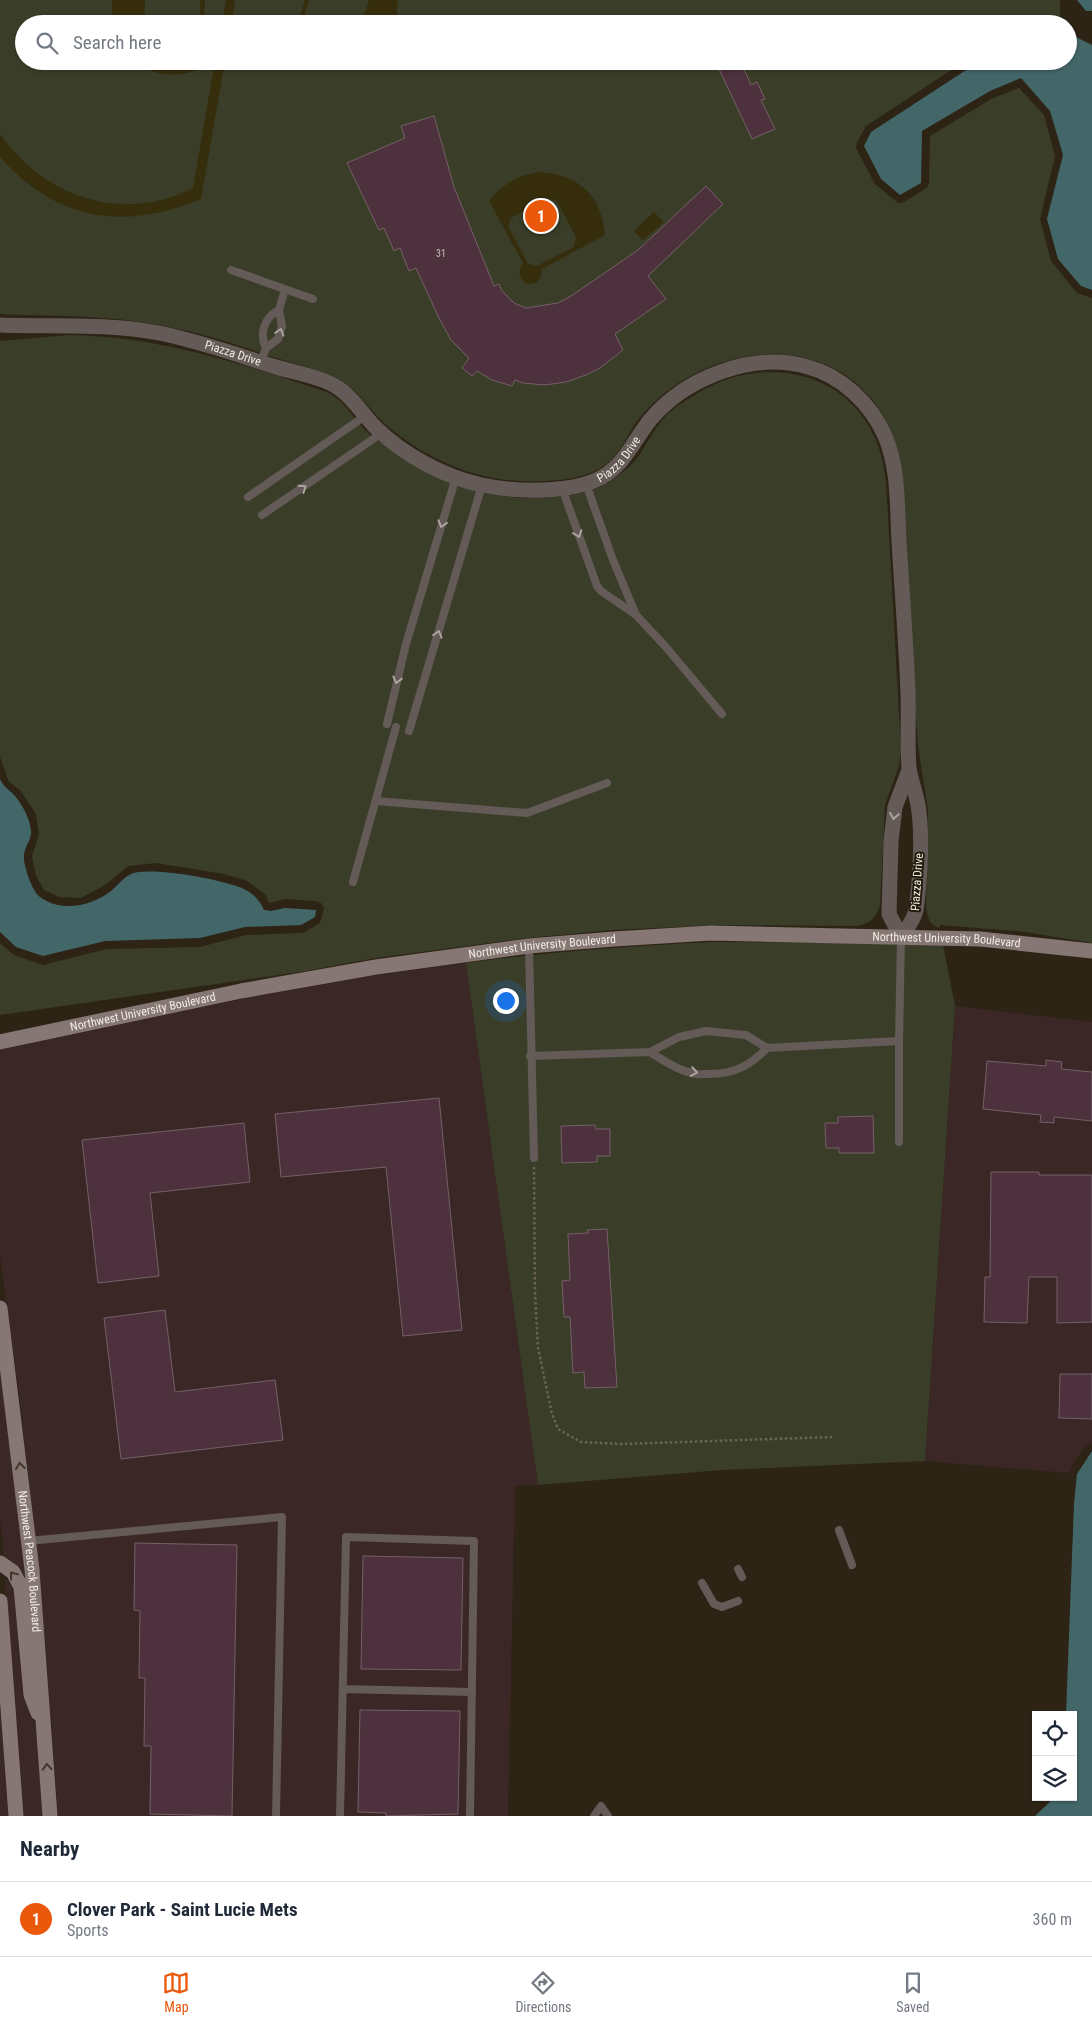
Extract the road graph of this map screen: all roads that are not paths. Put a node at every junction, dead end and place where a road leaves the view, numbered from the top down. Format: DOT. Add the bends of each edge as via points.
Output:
graph roads {
  1 [pos="231,270"];
  2 [pos="285,289"];
  3 [pos="313,299"];
  4 [pos="279,310"];
  5 [pos="1,326"];
  6 [pos="263,355"];
  7 [pos="365,416"];
  8 [pos="382,433"];
  9 [pos="456,477"];
  10 [pos="586,484"];
  11 [pos="482,485"];
  12 [pos="562,488"];
  13 [pos="248,497"];
  14 [pos="262,515"];
  15 [pos="636,615"];
  16 [pos="722,714"];
  17 [pos="387,724"];
  18 [pos="396,727"];
  19 [pos="409,730"];
  20 [pos="910,770"];
  21 [pos="607,782"];
  22 [pos="376,800"];
  23 [pos="353,882"];
  24 [pos="901,937"];
  25 [pos="528,946"];
  26 [pos="1092,951"];
  27 [pos="899,1041"];
  28 [pos="0,1042"];
  29 [pos="766,1048"];
  30 [pos="650,1052"];
  31 [pos="530,1056"];
  32 [pos="899,1142"];
  33 [pos="534,1158"];
  34 [pos="0,1308"];
  35 [pos="839,1530"];
  36 [pos="28,1541"];
  37 [pos="0,1563"];
  38 [pos="852,1565"];
  39 [pos="738,1569"];
  40 [pos="742,1577"];
  41 [pos="702,1583"];
  42 [pos="0,1601"];
  43 [pos="738,1602"];
  44 [pos="343,1689"];
  45 [pos="472,1692"];
  46 [pos="43,1723"];
  47 [pos="16,1816"];
  48 [pos="50,1816"];
  49 [pos="276,1816"];
  50 [pos="340,1816"];
  51 [pos="470,1816"];
  52 [pos="594,1816"];
  53 [pos="608,1816"];
  1 -- 2 [label="lane"];
  2 -- 3 [label="lane"];
  2 -- 4 [label="lane"];
  6 -- 4 [label="lane, one-way" via="275,343 282,326"];
  4 -- 6 [label="lane" via="268,318 263,330"];
  5 -- 6 [label="street, Piazza Drive" via="137,330"];
  6 -- 7 [label="street, Piazza Drive" via="340,389"];
  7 -- 8 [label="street, Piazza Drive"];
  7 -- 13 [label="lane"];
  8 -- 9 [label="street, Piazza Drive" via="416,457"];
  14 -- 8 [label="lane, one-way"];
  9 -- 11 [label="street, Piazza Drive"];
  9 -- 17 [label="lane, one-way" via="406,644"];
  10 -- 12 [label="street, Piazza Drive"];
  10 -- 15 [label="lane"];
  10 -- 20 [label="street, Piazza Drive" via="615,468 652,418 670,400 720,372 755,365 790,364 820,371 846,386 877,421 886,439 894,471"];
  11 -- 12 [label="street, Piazza Drive" via="515,489"];
  19 -- 11 [label="lane, one-way"];
  12 -- 15 [label="lane, one-way" via="597,586"];
  15 -- 16 [label="lane"];
  18 -- 22 [label="lane"];
  20 -- 24 [label="street, Piazza Drive" via="920,818 917,908"];
  20 -- 24 [label="street, Piazza Drive, one-way" via="895,806 891,841 889,914"];
  21 -- 22 [label="lane" via="527,813"];
  22 -- 23 [label="lane"];
  24 -- 25 [label="street, Northwest University Boulevard" via="711,934"];
  24 -- 26 [label="street, Northwest University Boulevard" via="980,938"];
  24 -- 27 [label="lane"];
  25 -- 28 [label="street, Northwest University Boulevard" via="250,989"];
  25 -- 31 [label="lane"];
  27 -- 29 [label="lane"];
  27 -- 32 [label="lane"];
  29 -- 30 [label="lane" via="746,1035 706,1030"];
  30 -- 29 [label="lane, one-way" via="692,1074 722,1074 756,1060"];
  30 -- 31 [label="lane"];
  31 -- 33 [label="lane"];
  36 -- 34 [label="street, Northwest Peacock Boulevard, one-way"];
  35 -- 38 [label="lane"];
  36 -- 46 [label="street, Northwest Peacock Boulevard"];
  36 -- 49 [label="lane" via="282,1517"];
  46 -- 37 [label="street, one-way" via="31,1695 21,1587 13,1572"];
  39 -- 40 [label="lane"];
  41 -- 43 [label="lane" via="714,1604 722,1607"];
  42 -- 47 [label="street"];
  44 -- 45 [label="lane"];
  44 -- 45 [label="lane" via="346,1537 474,1541"];
  44 -- 50 [label="lane"];
  45 -- 51 [label="lane"];
  48 -- 46 [label="street, Northwest Peacock Boulevard, one-way"];
  52 -- 53 [label="lane" via="601,1806"];
}
